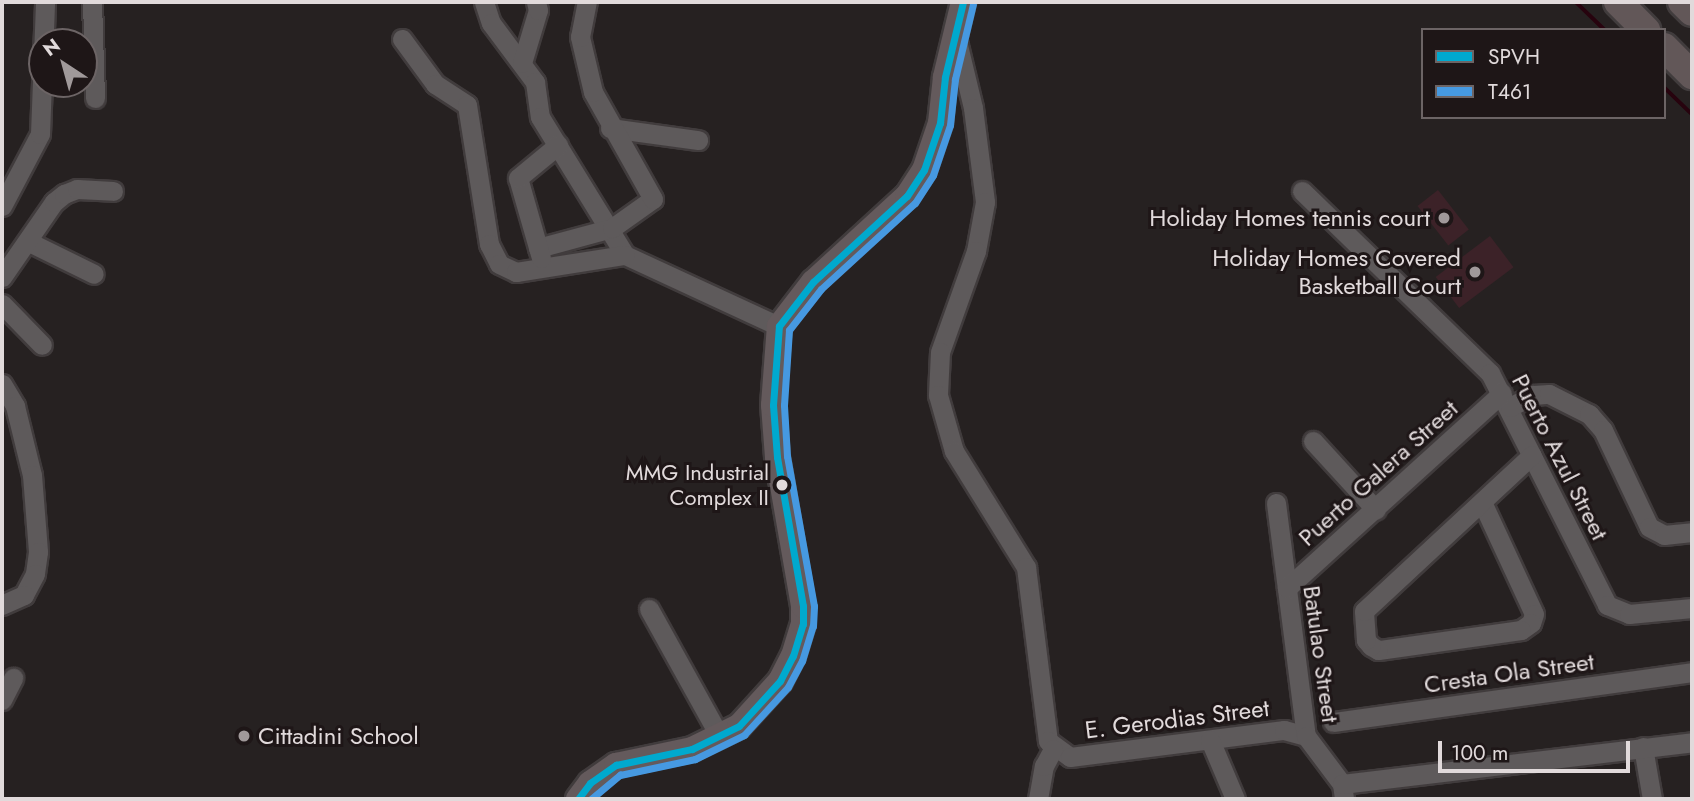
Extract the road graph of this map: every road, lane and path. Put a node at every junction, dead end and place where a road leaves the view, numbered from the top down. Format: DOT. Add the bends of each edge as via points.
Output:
graph roads {
  1 [pos="45,2"];
  2 [pos="92,2"];
  3 [pos="484,2"];
  4 [pos="536,2"];
  5 [pos="587,2"];
  6 [pos="963,2"];
  7 [pos="1618,2"];
  8 [pos="1682,2"];
  9 [pos="1692,12"];
  10 [pos="93,28"];
  11 [pos="1644,28"];
  12 [pos="955,32"];
  13 [pos="402,39"];
  14 [pos="1666,49"];
  15 [pos="522,63"];
  16 [pos="1692,75"];
  17 [pos="610,128"];
  18 [pos="698,140"];
  19 [pos="558,145"];
  20 [pos="113,191"];
  21 [pos="1302,191"];
  22 [pos="2,206"];
  23 [pos="612,228"];
  24 [pos="29,242"];
  25 [pos="625,255"];
  26 [pos="94,274"];
  27 [pos="2,277"];
  28 [pos="2,304"];
  29 [pos="779,326"];
  30 [pos="43,345"];
  31 [pos="2,386"];
  32 [pos="1506,400"];
  33 [pos="1313,441"];
  34 [pos="1532,454"];
  35 [pos="1482,502"];
  36 [pos="1276,503"];
  37 [pos="1376,510"];
  38 [pos="1692,532"];
  39 [pos="1287,587"];
  40 [pos="2,606"];
  41 [pos="1692,608"];
  42 [pos="649,609"];
  43 [pos="1692,672"];
  44 [pos="13,678"];
  45 [pos="2,700"];
  46 [pos="1333,723"];
  47 [pos="1306,736"];
  48 [pos="720,737"];
  49 [pos="1210,740"];
  50 [pos="1692,742"];
  51 [pos="1643,747"];
  52 [pos="1053,749"];
  53 [pos="1343,791"];
  54 [pos="578,799"];
  55 [pos="1038,799"];
  56 [pos="1235,799"];
  57 [pos="1652,799"];
  1 -- 22 [label="street" via="40,134"];
  2 -- 10 [label="street"];
  3 -- 15 [label="street" via="491,23"];
  4 -- 15 [label="street" via="538,9"];
  5 -- 17 [label="street" via="582,51 593,92"];
  6 -- 12 [label="main road"];
  7 -- 11 [label="highway"];
  8 -- 9 [label="highway"];
  12 -- 29 [label="main road" via="940,123 917,183 883,221 813,282"];
  12 -- 52 [label="street, E. Gerodias Street" via="972,107 985,202 976,251 940,352 939,395 954,451 1026,567 1045,731"];
  13 -- 25 [label="street" via="435,84 467,105 489,244 499,264 516,272"];
  14 -- 16 [label="highway"];
  15 -- 19 [label="street" via="537,88 540,117"];
  17 -- 18 [label="street"];
  17 -- 23 [label="street" via="653,200"];
  19 -- 23 [label="street"];
  19 -- 23 [label="street" via="518,178 540,253"];
  20 -- 24 [label="street" via="64,194"];
  21 -- 32 [label="street, Puerto Azul Street" via="1490,373"];
  23 -- 25 [label="street"];
  24 -- 26 [label="street"];
  24 -- 27 [label="street"];
  25 -- 29 [label="street"];
  28 -- 30 [label="street"];
  29 -- 48 [label="main road" via="773,405 777,457 799,568 803,624 780,681 752,715"];
  31 -- 40 [label="street" via="15,407 32,475 38,552 35,574 24,594"];
  32 -- 34 [label="street, Puerto Azul Street"];
  32 -- 37 [label="street, Puerto Galera Street"];
  32 -- 38 [label="street" via="1549,394 1589,414 1603,430 1649,527 1664,535"];
  33 -- 37 [label="street"];
  34 -- 35 [label="street"];
  34 -- 41 [label="street, Puerto Azul Street" via="1607,605 1629,614"];
  35 -- 35 [label="street" via="1364,611 1366,640 1371,646 1378,650 1521,630 1534,619"];
  36 -- 39 [label="street, Batulao Street"];
  37 -- 39 [label="street, Puerto Galera Street"];
  39 -- 47 [label="street, Batulao Street"];
  42 -- 48 [label="street"];
  43 -- 46 [label="street, Cresta Ola Street"];
  44 -- 45 [label="street"];
  47 -- 49 [label="street, E. Gerodias Street" via="1284,730"];
  47 -- 53 [label="street, Batulao Street"];
  48 -- 54 [label="main road" via="692,749 616,765 590,783"];
  49 -- 52 [label="street, E. Gerodias Street" via="1070,757"];
  49 -- 56 [label="street"];
  50 -- 51 [label="street"];
  51 -- 53 [label="street"];
  51 -- 57 [label="street"];
  52 -- 55 [label="street" via="1044,766"];
}
